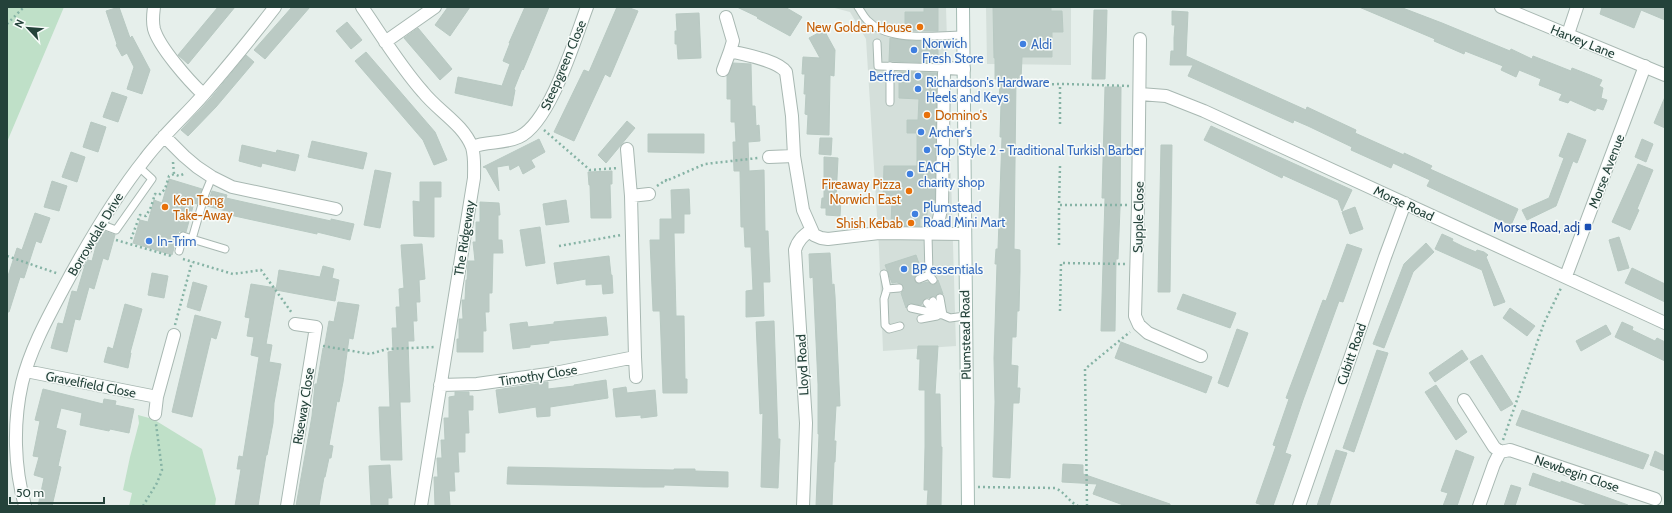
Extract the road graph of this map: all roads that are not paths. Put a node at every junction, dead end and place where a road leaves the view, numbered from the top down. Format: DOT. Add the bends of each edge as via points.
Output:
graph roads {
  1 [pos="154,7"];
  2 [pos="275,7"];
  3 [pos="362,7"];
  4 [pos="435,7"];
  5 [pos="587,7"];
  6 [pos="858,7"];
  7 [pos="963,7"];
  8 [pos="1501,7"];
  9 [pos="1577,7"];
  10 [pos="726,17"];
  11 [pos="1568,34"];
  12 [pos="963,35"];
  13 [pos="1140,39"];
  14 [pos="385,42"];
  15 [pos="877,42"];
  16 [pos="730,51"];
  17 [pos="890,66"];
  18 [pos="1645,66"];
  19 [pos="964,69"];
  20 [pos="723,70"];
  21 [pos="946,70"];
  22 [pos="1665,75"];
  23 [pos="1140,90"];
  24 [pos="204,94"];
  25 [pos="890,102"];
  26 [pos="164,136"];
  27 [pos="472,148"];
  28 [pos="627,149"];
  29 [pos="794,156"];
  30 [pos="769,157"];
  31 [pos="139,167"];
  32 [pos="212,177"];
  33 [pos="649,194"];
  34 [pos="631,196"];
  35 [pos="1405,203"];
  36 [pos="336,209"];
  37 [pos="938,223"];
  38 [pos="97,228"];
  39 [pos="811,230"];
  40 [pos="965,234"];
  41 [pos="928,235"];
  42 [pos="192,239"];
  43 [pos="225,249"];
  44 [pos="179,252"];
  45 [pos="884,274"];
  46 [pos="1566,276"];
  47 [pos="925,280"];
  48 [pos="899,288"];
  49 [pos="887,289"];
  50 [pos="919,306"];
  51 [pos="911,308"];
  52 [pos="943,315"];
  53 [pos="965,316"];
  54 [pos="921,319"];
  55 [pos="1665,323"];
  56 [pos="295,324"];
  57 [pos="900,326"];
  58 [pos="174,336"];
  59 [pos="1201,356"];
  60 [pos="635,357"];
  61 [pos="26,371"];
  62 [pos="636,376"];
  63 [pos="440,385"];
  64 [pos="156,397"];
  65 [pos="1464,400"];
  66 [pos="155,414"];
  67 [pos="1502,451"];
  68 [pos="1655,499"];
  69 [pos="25,506"];
  70 [pos="287,506"];
  71 [pos="421,506"];
  72 [pos="803,506"];
  73 [pos="968,506"];
  74 [pos="1299,506"];
  75 [pos="1479,506"];
  1 -- 24 [label="street" via="152,19 155,31 167,52"];
  2 -- 24 [label="street, Borrowdale Drive"];
  3 -- 14 [label="street, The Ridgeway"];
  4 -- 14 [label="street"];
  5 -- 27 [label="street, Steepgreen Close" via="561,75 536,123 520,137 480,144"];
  6 -- 12 [label="lane" via="867,20 878,29 893,34"];
  7 -- 12 [label="street, Plumstead Road"];
  8 -- 11 [label="street, Harvey Lane"];
  9 -- 11 [label="street"];
  10 -- 16 [label="street" via="733,41"];
  11 -- 18 [label="street, Harvey Lane"];
  12 -- 19 [label="street, Plumstead Road"];
  13 -- 23 [label="street, Supple Close"];
  14 -- 27 [label="street, The Ridgeway" via="424,94 457,124"];
  15 -- 17 [label="lane" via="878,66"];
  16 -- 20 [label="street"];
  16 -- 29 [label="street" via="784,68 792,116"];
  17 -- 21 [label="lane"];
  17 -- 25 [label="lane"];
  18 -- 22 [label="street, Harvey Lane"];
  18 -- 46 [label="street, Morse Avenue"];
  19 -- 21 [label="street"];
  19 -- 40 [label="street, Plumstead Road"];
  21 -- 37 [label="street" via="942,205"];
  23 -- 35 [label="street, Morse Road" via="1166,96 1204,111"];
  23 -- 59 [label="street, Supple Close" via="1135,316 1138,325 1148,333"];
  24 -- 26 [label="street, Borrowdale Drive"];
  26 -- 31 [label="street, Borrowdale Drive"];
  26 -- 32 [label="street" via="184,156"];
  27 -- 63 [label="street, The Ridgeway" via="475,161 474,178"];
  28 -- 34 [label="street"];
  29 -- 30 [label="street"];
  29 -- 39 [label="street" via="803,210"];
  31 -- 38 [label="street, Borrowdale Drive"];
  31 -- 38 [label="lane" via="152,179 116,230"];
  32 -- 36 [label="street" via="232,187"];
  32 -- 42 [label="lane"];
  33 -- 34 [label="street"];
  34 -- 60 [label="street"];
  35 -- 46 [label="street, Morse Road"];
  35 -- 74 [label="street, Cubitt Road"];
  38 -- 61 [label="street, Borrowdale Drive" via="39,337"];
  39 -- 41 [label="street" via="814,235 828,240 878,233"];
  39 -- 72 [label="street, Lloyd Road" via="802,237 795,250 806,423"];
  40 -- 41 [label="street"];
  40 -- 53 [label="street, Plumstead Road"];
  41 -- 47 [label="lane"];
  42 -- 43 [label="lane"];
  42 -- 44 [label="lane" via="183,236"];
  45 -- 49 [label="lane"];
  46 -- 55 [label="street, Morse Road"];
  48 -- 49 [label="lane"];
  49 -- 57 [label="lane" via="884,299 885,325 889,329"];
  50 -- 52 [label="lane"];
  51 -- 52 [label="lane"];
  52 -- 52 [label="lane" via="934,311 933,301"];
  52 -- 53 [label="lane" via="950,318"];
  52 -- 54 [label="lane"];
  53 -- 73 [label="street, Plumstead Road"];
  56 -- 70 [label="street, Riseway Close" via="316,327"];
  58 -- 64 [label="street"];
  60 -- 62 [label="street"];
  60 -- 63 [label="street, Timothy Close" via="548,374 477,384"];
  61 -- 64 [label="street, Gravelfield Close"];
  61 -- 69 [label="street, Borrowdale Drive" via="19,399 16,435"];
  63 -- 71 [label="street, The Ridgeway"];
  64 -- 66 [label="street"];
  65 -- 67 [label="street" via="1494,447"];
  67 -- 68 [label="street, Newbegin Close" via="1510,450"];
  67 -- 75 [label="street" via="1494,464"];
}
